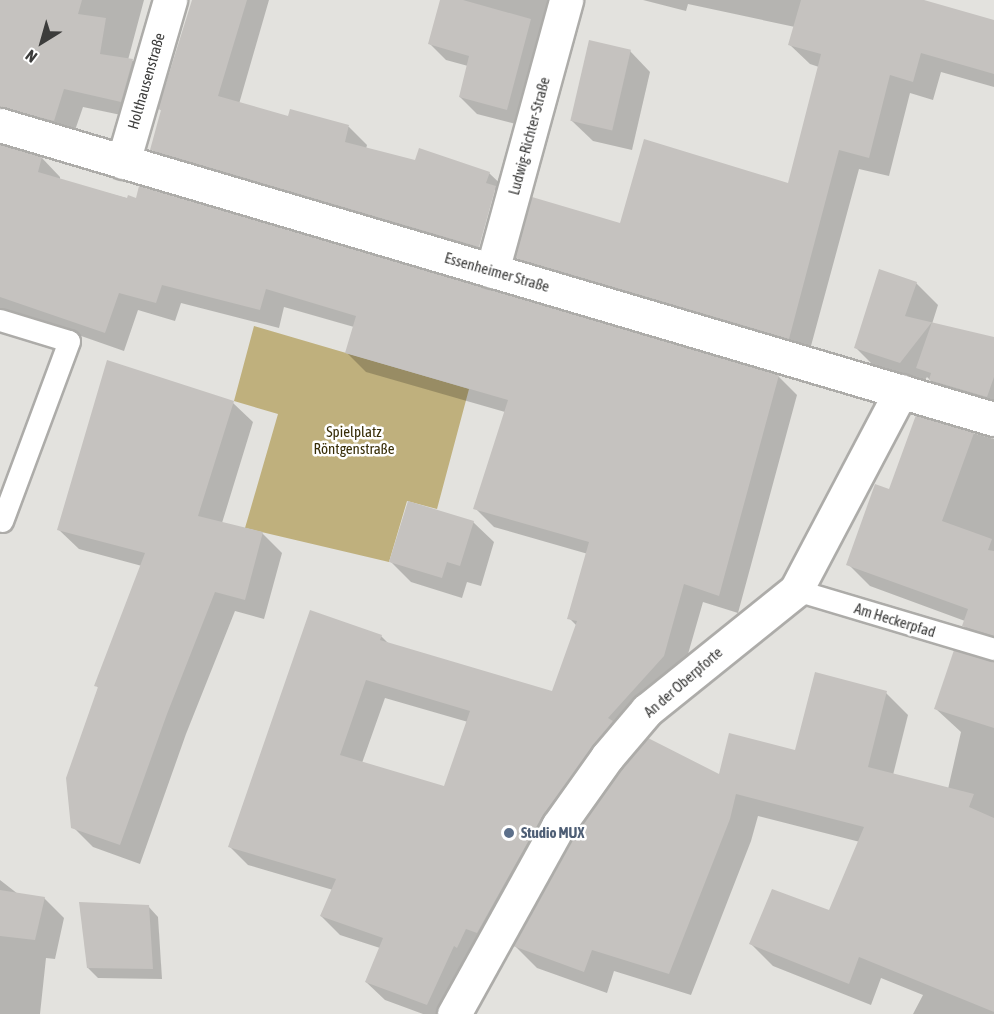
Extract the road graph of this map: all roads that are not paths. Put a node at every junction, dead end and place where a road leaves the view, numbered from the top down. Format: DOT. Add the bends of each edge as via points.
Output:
graph roads {
  1 [pos="170,0"];
  2 [pos="566,0"];
  3 [pos="0,125"];
  4 [pos="123,162"];
  5 [pos="492,271"];
  6 [pos="0,320"];
  7 [pos="900,391"];
  8 [pos="994,419"];
  9 [pos="2,520"];
  10 [pos="796,590"];
  11 [pos="994,650"];
  12 [pos="454,1014"];
  1 -- 4 [label="street, Holthausenstraße"];
  2 -- 5 [label="street, Ludwig-Richter-Straße"];
  3 -- 4 [label="street, Essenheimer Straße"];
  4 -- 5 [label="street, Essenheimer Straße"];
  5 -- 7 [label="street, Essenheimer Straße"];
  6 -- 9 [label="lane" via="69,341"];
  7 -- 8 [label="street, Essenheimer Straße"];
  7 -- 10 [label="street, An der Oberpforte"];
  10 -- 11 [label="lane, Am Heckerpfad"];
  10 -- 12 [label="street, An der Oberpforte" via="647,710 607,758 558,826"];
}
